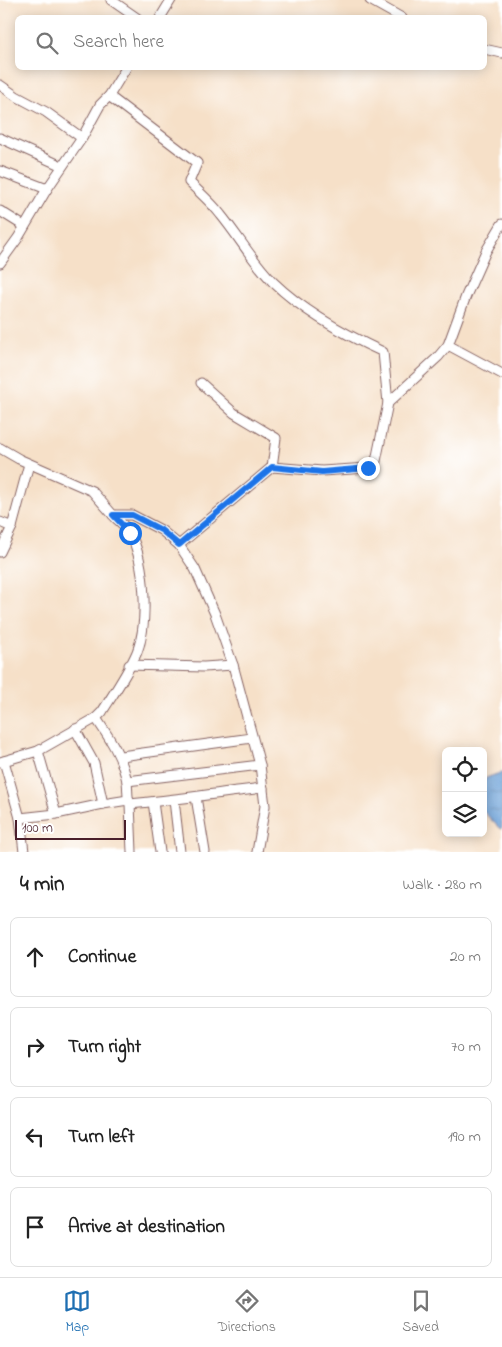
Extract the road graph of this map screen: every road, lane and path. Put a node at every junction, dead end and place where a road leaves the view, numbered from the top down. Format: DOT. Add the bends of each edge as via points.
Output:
graph roads {
  1 [pos="111,0"];
  2 [pos="171,0"];
  3 [pos="370,0"];
  4 [pos="133,15"];
  5 [pos="162,15"];
  6 [pos="397,15"];
  7 [pos="487,50"];
  8 [pos="502,53"];
  9 [pos="125,70"];
  10 [pos="0,84"];
  11 [pos="109,96"];
  12 [pos="0,138"];
  13 [pos="82,138"];
  14 [pos="62,166"];
  15 [pos="0,171"];
  16 [pos="47,189"];
  17 [pos="0,211"];
  18 [pos="502,224"];
  19 [pos="24,226"];
  20 [pos="0,263"];
  21 [pos="448,345"];
  22 [pos="502,374"];
  23 [pos="201,383"];
  24 [pos="388,404"];
  25 [pos="0,448"];
  26 [pos="29,464"];
  27 [pos="272,467"];
  28 [pos="113,515"];
  29 [pos="0,522"];
  30 [pos="12,527"];
  31 [pos="179,545"];
  32 [pos="0,552"];
  33 [pos="130,665"];
  34 [pos="233,665"];
  35 [pos="96,718"];
  36 [pos="75,729"];
  37 [pos="252,738"];
  38 [pos="38,752"];
  39 [pos="120,756"];
  40 [pos="2,761"];
  41 [pos="260,764"];
  42 [pos="127,781"];
  43 [pos="263,788"];
  44 [pos="196,797"];
  45 [pos="174,800"];
  46 [pos="129,802"];
  47 [pos="152,802"];
  48 [pos="103,804"];
  49 [pos="56,814"];
  50 [pos="20,818"];
  51 [pos="24,852"];
  52 [pos="132,852"];
  53 [pos="160,852"];
  54 [pos="180,852"];
  55 [pos="205,852"];
  56 [pos="257,852"];
  1 -- 4 [label="street"];
  2 -- 5 [label="street"];
  3 -- 6 [label="street"];
  7 -- 8 [label="street"];
  9 -- 11 [label="street"];
  10 -- 13 [label="street"];
  11 -- 13 [label="street" via="100,105"];
  11 -- 24 [label="street" via="197,163 189,182 221,215 273,282 312,313 352,338 383,352"];
  12 -- 14 [label="street"];
  13 -- 14 [label="street"];
  14 -- 16 [label="street"];
  15 -- 16 [label="street"];
  16 -- 19 [label="street"];
  17 -- 19 [label="street"];
  18 -- 21 [label="street" via="486,251"];
  19 -- 20 [label="street"];
  21 -- 22 [label="street"];
  21 -- 24 [label="street"];
  23 -- 27 [label="street" via="234,412 276,438"];
  24 -- 27 [label="street" via="376,461 368,468 322,472"];
  25 -- 26 [label="street"];
  26 -- 28 [label="street" via="92,491"];
  26 -- 30 [label="street"];
  27 -- 31 [label="street"];
  28 -- 31 [label="street" via="132,515 161,530"];
  28 -- 33 [label="street" via="130,533 138,555 143,589 142,636"];
  29 -- 30 [label="street"];
  30 -- 32 [label="street"];
  31 -- 34 [label="street" via="195,569 216,614"];
  33 -- 34 [label="street"];
  33 -- 35 [label="street"];
  34 -- 37 [label="street"];
  35 -- 36 [label="street"];
  35 -- 39 [label="street"];
  36 -- 38 [label="street"];
  36 -- 48 [label="street" via="94,763"];
  37 -- 39 [label="street"];
  37 -- 41 [label="street"];
  38 -- 40 [label="street"];
  38 -- 49 [label="street"];
  39 -- 42 [label="street"];
  40 -- 50 [label="street"];
  41 -- 42 [label="street"];
  41 -- 43 [label="street"];
  42 -- 46 [label="street"];
  43 -- 44 [label="street"];
  43 -- 56 [label="street" via="265,806"];
  44 -- 45 [label="street"];
  44 -- 55 [label="street"];
  45 -- 47 [label="street"];
  45 -- 54 [label="street"];
  46 -- 47 [label="street"];
  46 -- 48 [label="street"];
  46 -- 52 [label="street"];
  47 -- 53 [label="street"];
  48 -- 49 [label="street"];
  49 -- 50 [label="street"];
  50 -- 51 [label="street"];
}
